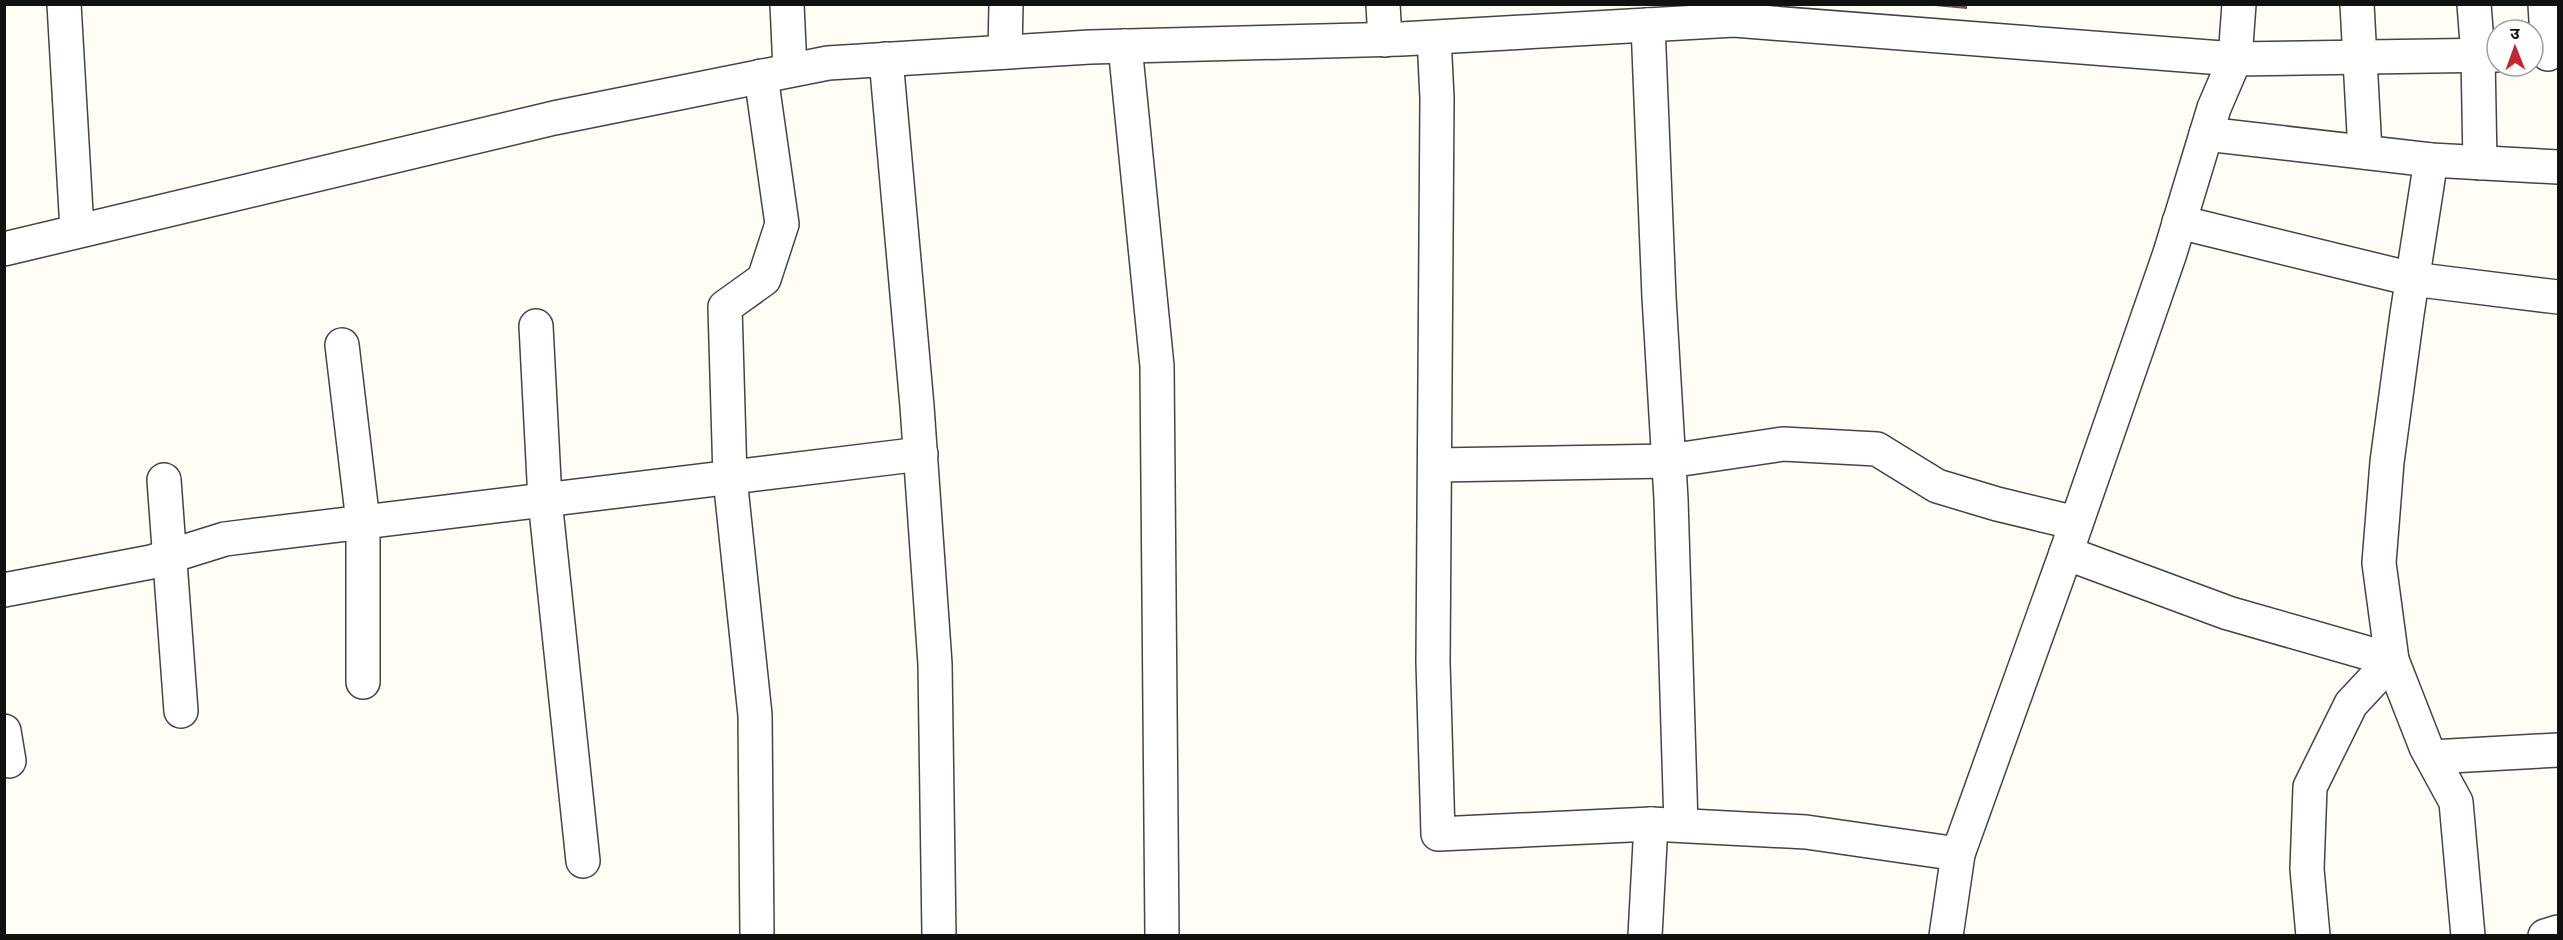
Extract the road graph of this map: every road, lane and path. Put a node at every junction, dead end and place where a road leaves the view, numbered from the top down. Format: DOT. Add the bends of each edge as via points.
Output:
graph roads {
  1 [pos="64,4"];
  2 [pos="788,4"];
  3 [pos="1006,4"];
  4 [pos="1383,4"];
  5 [pos="2239,4"];
  6 [pos="2357,4"];
  7 [pos="2474,4"];
  8 [pos="2545,4"];
  9 [pos="1648,25"];
  10 [pos="1434,38"];
  11 [pos="1385,40"];
  12 [pos="2485,45"];
  13 [pos="1125,46"];
  14 [pos="1005,52"];
  15 [pos="2547,54"];
  16 [pos="2485,56"];
  17 [pos="2360,58"];
  18 [pos="886,59"];
  19 [pos="2235,59"];
  20 [pos="776,73"];
  21 [pos="2486,78"];
  22 [pos="2206,134"];
  23 [pos="2365,152"];
  24 [pos="2431,160"];
  25 [pos="2480,163"];
  26 [pos="2559,168"];
  27 [pos="2179,222"];
  28 [pos="77,230"];
  29 [pos="4,249"];
  30 [pos="2412,279"];
  31 [pos="2559,297"];
  32 [pos="536,326"];
  33 [pos="342,345"];
  34 [pos="921,454"];
  35 [pos="1669,461"];
  36 [pos="1436,465"];
  37 [pos="730,478"];
  38 [pos="164,480"];
  39 [pos="545,500"];
  40 [pos="363,522"];
  41 [pos="2076,523"];
  42 [pos="2066,554"];
  43 [pos="171,556"];
  44 [pos="4,590"];
  45 [pos="2392,660"];
  46 [pos="363,682"];
  47 [pos="181,711"];
  48 [pos="2559,750"];
  49 [pos="2432,758"];
  50 [pos="1666,824"];
  51 [pos="1958,854"];
  52 [pos="583,861"];
  53 [pos="2559,932"];
  54 [pos="757,936"];
  55 [pos="939,936"];
  56 [pos="1162,936"];
  57 [pos="1645,936"];
  58 [pos="1946,936"];
  59 [pos="2313,936"];
  60 [pos="2468,936"];
  61 [pos="2545,936"];
  1 -- 28 [label="street"];
  2 -- 20 [label="street"];
  3 -- 14 [label="street"];
  4 -- 11 [label="street"];
  5 -- 19 [label="street"];
  6 -- 17 [label="street"];
  7 -- 12 [label="street"];
  8 -- 15 [label="street"];
  9 -- 10 [label="street"];
  9 -- 19 [label="street" via="1734,20"];
  9 -- 35 [label="street"];
  10 -- 11 [label="street"];
  10 -- 36 [label="street"];
  11 -- 13 [label="street"];
  13 -- 14 [label="street"];
  13 -- 56 [label="street" via="1157,366"];
  14 -- 18 [label="street"];
  16 -- 17 [label="street"];
  17 -- 19 [label="street"];
  17 -- 23 [label="street"];
  18 -- 20 [label="street" via="828,63"];
  18 -- 34 [label="street"];
  19 -- 22 [label="street"];
  20 -- 28 [label="street" via="554,118"];
  20 -- 37 [label="street" via="782,224 764,279 725,308"];
  21 -- 25 [label="street"];
  22 -- 23 [label="street"];
  22 -- 27 [label="street"];
  23 -- 24 [label="street"];
  24 -- 25 [label="street"];
  24 -- 30 [label="street"];
  25 -- 26 [label="street"];
  27 -- 30 [label="street"];
  27 -- 41 [label="street"];
  28 -- 29 [label="street"];
  30 -- 31 [label="street"];
  30 -- 45 [label="street" via="2387,462 2379,563"];
  32 -- 39 [label="street"];
  33 -- 40 [label="street"];
  34 -- 37 [label="street"];
  34 -- 55 [label="street" via="935,664"];
  35 -- 36 [label="street"];
  35 -- 41 [label="street" via="1783,444 1877,449 1937,486"];
  35 -- 50 [label="street"];
  36 -- 50 [label="street" via="1433,663 1438,834"];
  37 -- 39 [label="street"];
  37 -- 54 [label="street" via="755,715"];
  38 -- 43 [label="street"];
  39 -- 40 [label="street"];
  39 -- 52 [label="street"];
  40 -- 43 [label="street" via="225,539"];
  40 -- 46 [label="street"];
  41 -- 42 [label="street"];
  42 -- 45 [label="street" via="2228,613"];
  42 -- 51 [label="street"];
  43 -- 44 [label="street"];
  43 -- 47 [label="street"];
  45 -- 49 [label="street"];
  45 -- 59 [label="street" via="2351,704 2310,787 2307,869"];
  48 -- 49 [label="street"];
  49 -- 60 [label="street" via="2456,802"];
  50 -- 51 [label="street" via="1806,832"];
  50 -- 57 [label="street"];
  51 -- 58 [label="street"];
  53 -- 61 [label="street"];
}
